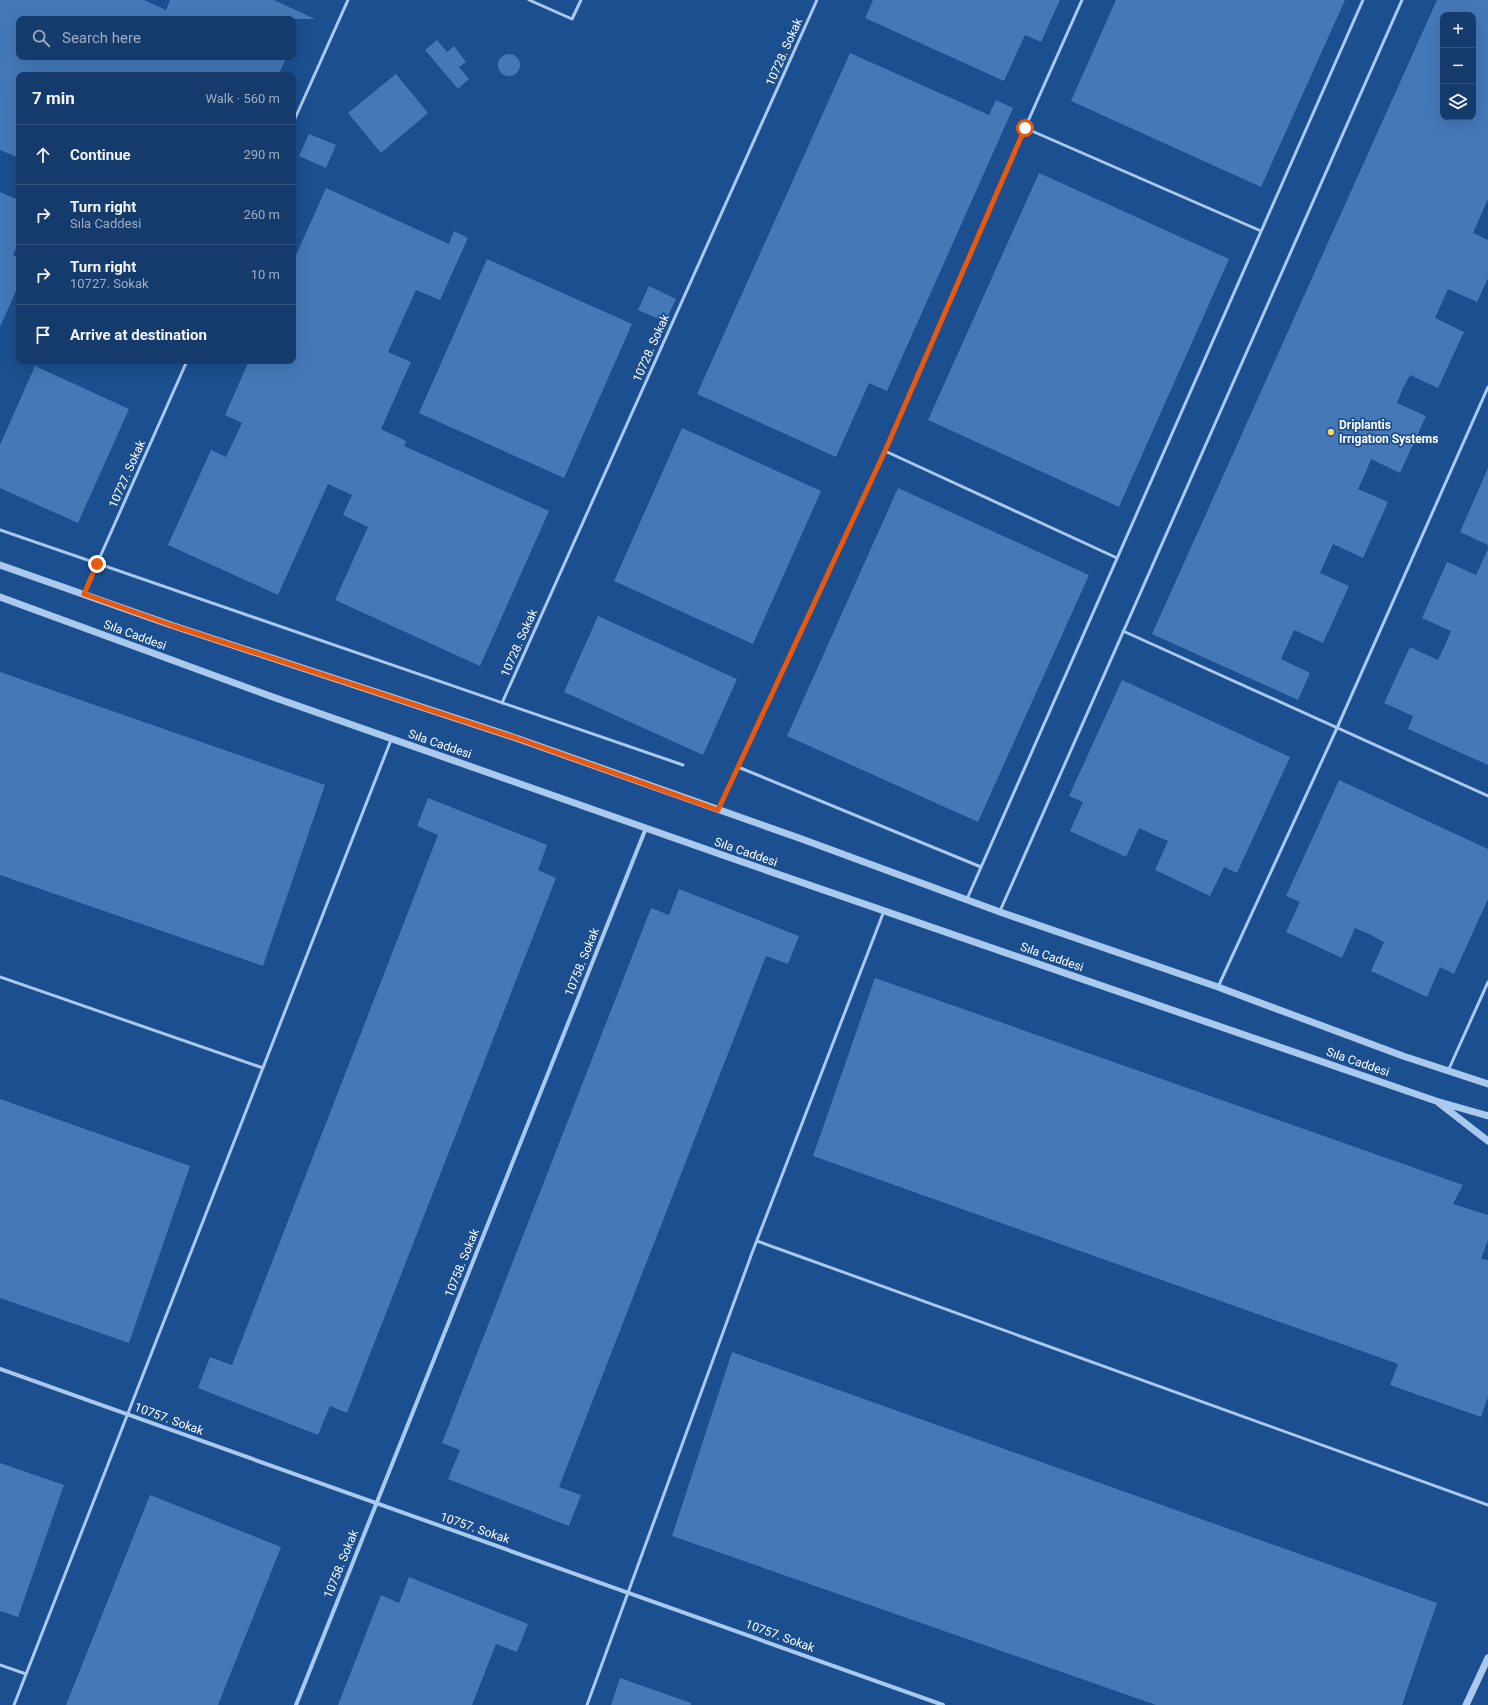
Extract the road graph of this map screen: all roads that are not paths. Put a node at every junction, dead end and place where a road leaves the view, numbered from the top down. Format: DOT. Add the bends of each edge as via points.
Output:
graph roads {
  1 [pos="348,0"];
  2 [pos="529,0"];
  3 [pos="581,0"];
  4 [pos="817,0"];
  5 [pos="1082,0"];
  6 [pos="1363,0"];
  7 [pos="1402,0"];
  8 [pos="296,116"];
  9 [pos="1025,128"];
  10 [pos="1261,231"];
  11 [pos="186,364"];
  12 [pos="1488,387"];
  13 [pos="885,451"];
  14 [pos="0,530"];
  15 [pos="1117,558"];
  16 [pos="97,564"];
  17 [pos="0,565"];
  18 [pos="84,594"];
  19 [pos="0,597"];
  20 [pos="1123,632"];
  21 [pos="502,703"];
  22 [pos="1337,728"];
  23 [pos="391,739"];
  24 [pos="683,765"];
  25 [pos="738,767"];
  26 [pos="1488,796"];
  27 [pos="718,810"];
  28 [pos="646,828"];
  29 [pos="981,867"];
  30 [pos="966,900"];
  31 [pos="884,911"];
  32 [pos="1000,912"];
  33 [pos="0,977"];
  34 [pos="1488,982"];
  35 [pos="1218,987"];
  36 [pos="262,1068"];
  37 [pos="1448,1071"];
  38 [pos="1475,1080"];
  39 [pos="1488,1080"];
  40 [pos="1488,1084"];
  41 [pos="1436,1100"];
  42 [pos="1488,1116"];
  43 [pos="1488,1142"];
  44 [pos="757,1241"];
  45 [pos="0,1370"];
  46 [pos="127,1415"];
  47 [pos="376,1504"];
  48 [pos="1488,1505"];
  49 [pos="629,1593"];
  50 [pos="1488,1658"];
  51 [pos="0,1664"];
  52 [pos="26,1674"];
  53 [pos="14,1705"];
  54 [pos="296,1705"];
  55 [pos="588,1705"];
  56 [pos="943,1705"];
  57 [pos="1466,1705"];
  1 -- 8 [label="lane"];
  2 -- 3 [label="lane" via="572,19"];
  4 -- 21 [label="lane, 10728. Sokak"];
  5 -- 9 [label="lane"];
  6 -- 10 [label="lane"];
  7 -- 20 [label="lane"];
  9 -- 10 [label="lane"];
  9 -- 13 [label="lane"];
  10 -- 15 [label="lane"];
  11 -- 16 [label="lane, 10727. Sokak"];
  12 -- 22 [label="lane"];
  13 -- 15 [label="lane"];
  13 -- 25 [label="lane"];
  14 -- 16 [label="lane"];
  15 -- 29 [label="lane"];
  16 -- 18 [label="lane, 10727. Sokak"];
  16 -- 21 [label="lane"];
  17 -- 18 [label="street, Sıla Caddesi"];
  18 -- 27 [label="street, Sıla Caddesi" via="516,738"];
  19 -- 23 [label="street, Sıla Caddesi"];
  20 -- 22 [label="lane"];
  20 -- 32 [label="lane"];
  21 -- 24 [label="lane"];
  22 -- 26 [label="lane"];
  22 -- 35 [label="lane"];
  23 -- 28 [label="street, Sıla Caddesi"];
  23 -- 36 [label="lane"];
  25 -- 27 [label="lane"];
  25 -- 29 [label="lane"];
  27 -- 30 [label="street, Sıla Caddesi"];
  28 -- 31 [label="street, Sıla Caddesi"];
  28 -- 47 [label="street, 10758. Sokak"];
  29 -- 30 [label="lane"];
  30 -- 32 [label="street, Sıla Caddesi"];
  31 -- 41 [label="street, Sıla Caddesi"];
  31 -- 44 [label="lane"];
  32 -- 35 [label="street, Sıla Caddesi"];
  33 -- 36 [label="lane"];
  34 -- 37 [label="lane"];
  35 -- 37 [label="street, Sıla Caddesi"];
  36 -- 46 [label="lane"];
  37 -- 38 [label="street, Sıla Caddesi"];
  38 -- 39 [label="street"];
  38 -- 40 [label="street, Sıla Caddesi"];
  41 -- 42 [label="street, Sıla Caddesi"];
  41 -- 43 [label="street"];
  44 -- 48 [label="lane"];
  44 -- 49 [label="lane"];
  45 -- 46 [label="street, 10757. Sokak"];
  46 -- 47 [label="street, 10757. Sokak"];
  46 -- 52 [label="lane"];
  47 -- 49 [label="street, 10757. Sokak"];
  47 -- 54 [label="street, 10758. Sokak"];
  49 -- 55 [label="lane"];
  49 -- 56 [label="street, 10757. Sokak"];
  50 -- 57 [label="street"];
  51 -- 52 [label="lane"];
  52 -- 53 [label="lane"];
}
